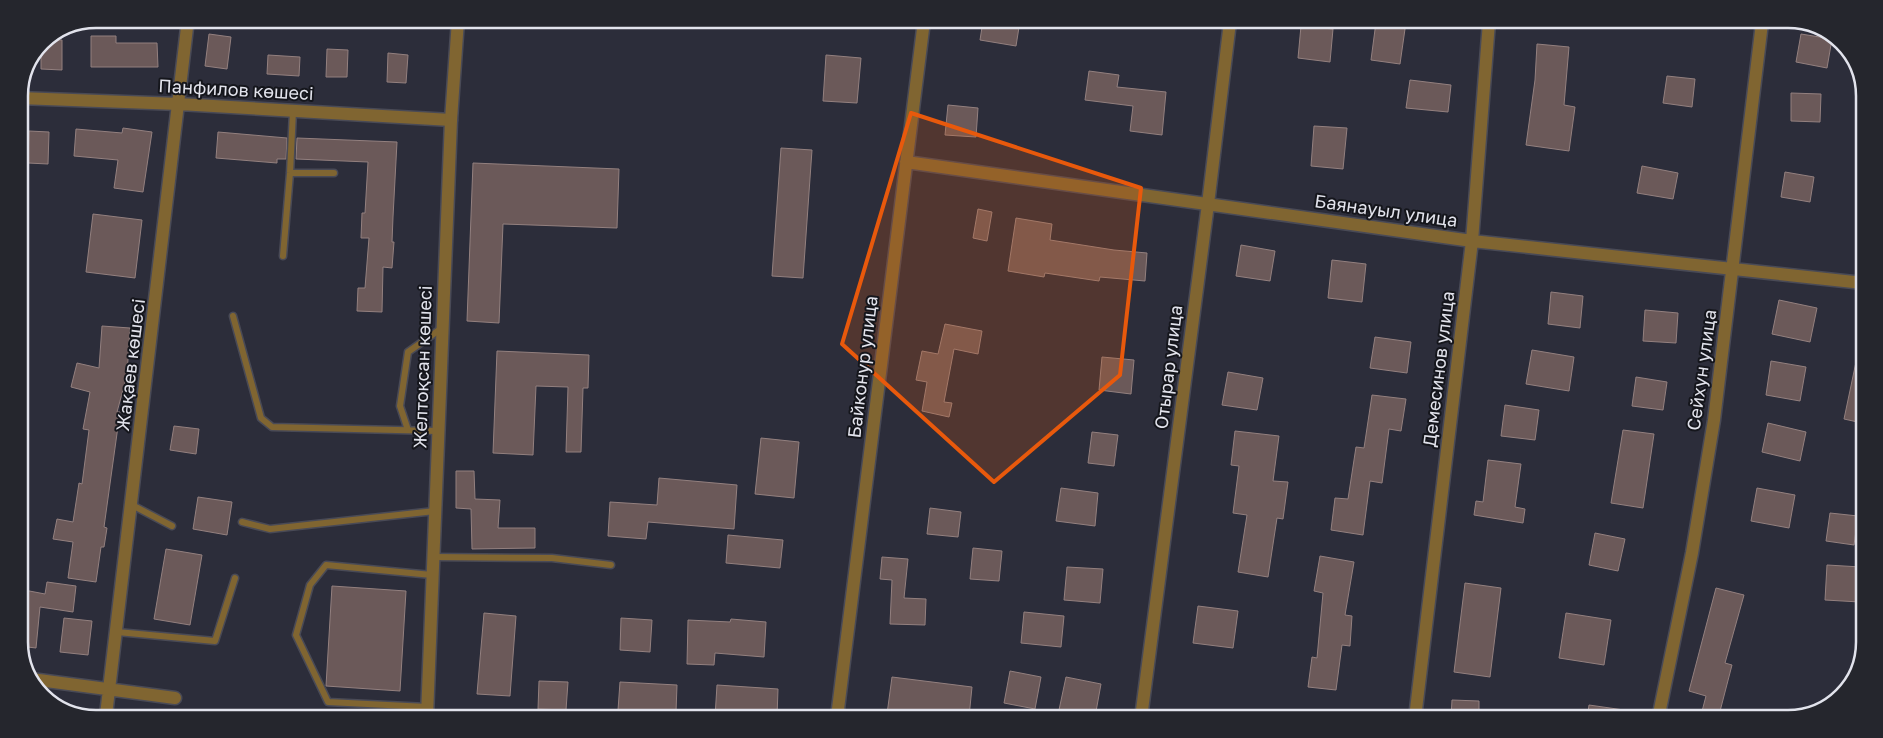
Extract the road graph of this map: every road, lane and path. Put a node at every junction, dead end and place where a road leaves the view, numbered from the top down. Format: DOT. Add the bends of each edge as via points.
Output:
graph roads {
  1 [pos="187,28"];
  2 [pos="457,28"];
  3 [pos="923,28"];
  4 [pos="1229,28"];
  5 [pos="1489,28"];
  6 [pos="1761,28"];
  7 [pos="28,98"];
  8 [pos="179,104"];
  9 [pos="293,111"];
  10 [pos="451,120"];
  11 [pos="906,162"];
  12 [pos="290,173"];
  13 [pos="334,173"];
  14 [pos="1208,204"];
  15 [pos="1472,241"];
  16 [pos="283,256"];
  17 [pos="1733,270"];
  18 [pos="1855,282"];
  19 [pos="233,316"];
  20 [pos="442,328"];
  21 [pos="408,430"];
  22 [pos="438,431"];
  23 [pos="132,505"];
  24 [pos="435,510"];
  25 [pos="242,522"];
  26 [pos="172,526"];
  27 [pos="433,557"];
  28 [pos="612,565"];
  29 [pos="432,576"];
  30 [pos="235,578"];
  31 [pos="117,632"];
  32 [pos="40,680"];
  33 [pos="110,691"];
  34 [pos="175,698"];
  35 [pos="107,710"];
  36 [pos="407,710"];
  37 [pos="427,710"];
  38 [pos="838,710"];
  39 [pos="1142,710"];
  40 [pos="1416,710"];
  41 [pos="1660,710"];
  1 -- 8 [label="street, Жақаев көшесі"];
  2 -- 10 [label="street, Желтоқсан көшесі"];
  3 -- 11 [label="street, Байконур улица"];
  4 -- 14 [label="street, Отырар улица"];
  5 -- 15 [label="street, Демесинов улица"];
  6 -- 17 [label="street, Сейхун улица"];
  7 -- 8 [label="street, Панфилов көшесі"];
  8 -- 9 [label="street, Панфилов көшесі"];
  8 -- 23 [label="street, Жақаев көшесі"];
  9 -- 10 [label="street, Панфилов көшесі"];
  9 -- 12 [label="lane"];
  10 -- 20 [label="street, Желтоқсан көшесі"];
  11 -- 14 [label="street, Баянауыл улица"];
  11 -- 38 [label="street, Байконур улица"];
  12 -- 13 [label="lane"];
  12 -- 16 [label="lane"];
  14 -- 15 [label="street, Баянауыл улица"];
  14 -- 39 [label="street, Отырар улица"];
  15 -- 17 [label="street, Баянауыл улица"];
  15 -- 40 [label="street, Демесинов улица"];
  17 -- 18 [label="street, Баянауыл улица"];
  17 -- 41 [label="street, Сейхун улица" via="1714,420 1692,553"];
  19 -- 21 [label="lane" via="261,418 272,427"];
  20 -- 21 [label="lane" via="408,352 400,406"];
  20 -- 22 [label="street, Желтоқсан көшесі"];
  21 -- 22 [label="lane"];
  22 -- 24 [label="street, Желтоқсан көшесі"];
  23 -- 26 [label="lane"];
  23 -- 31 [label="street, Жақаев көшесі"];
  24 -- 25 [label="lane" via="270,529"];
  24 -- 27 [label="street, Желтоқсан көшесі"];
  27 -- 28 [label="lane" via="552,558"];
  27 -- 29 [label="street, Желтоқсан көшесі"];
  29 -- 36 [label="lane" via="326,565 310,585 296,635 328,702"];
  29 -- 37 [label="street, Желтоқсан көшесі"];
  30 -- 31 [label="lane" via="214,641"];
  31 -- 33 [label="street, Жақаев көшесі"];
  32 -- 33 [label="street"];
  33 -- 34 [label="street"];
  33 -- 35 [label="street, Жақаев көшесі"];
}
